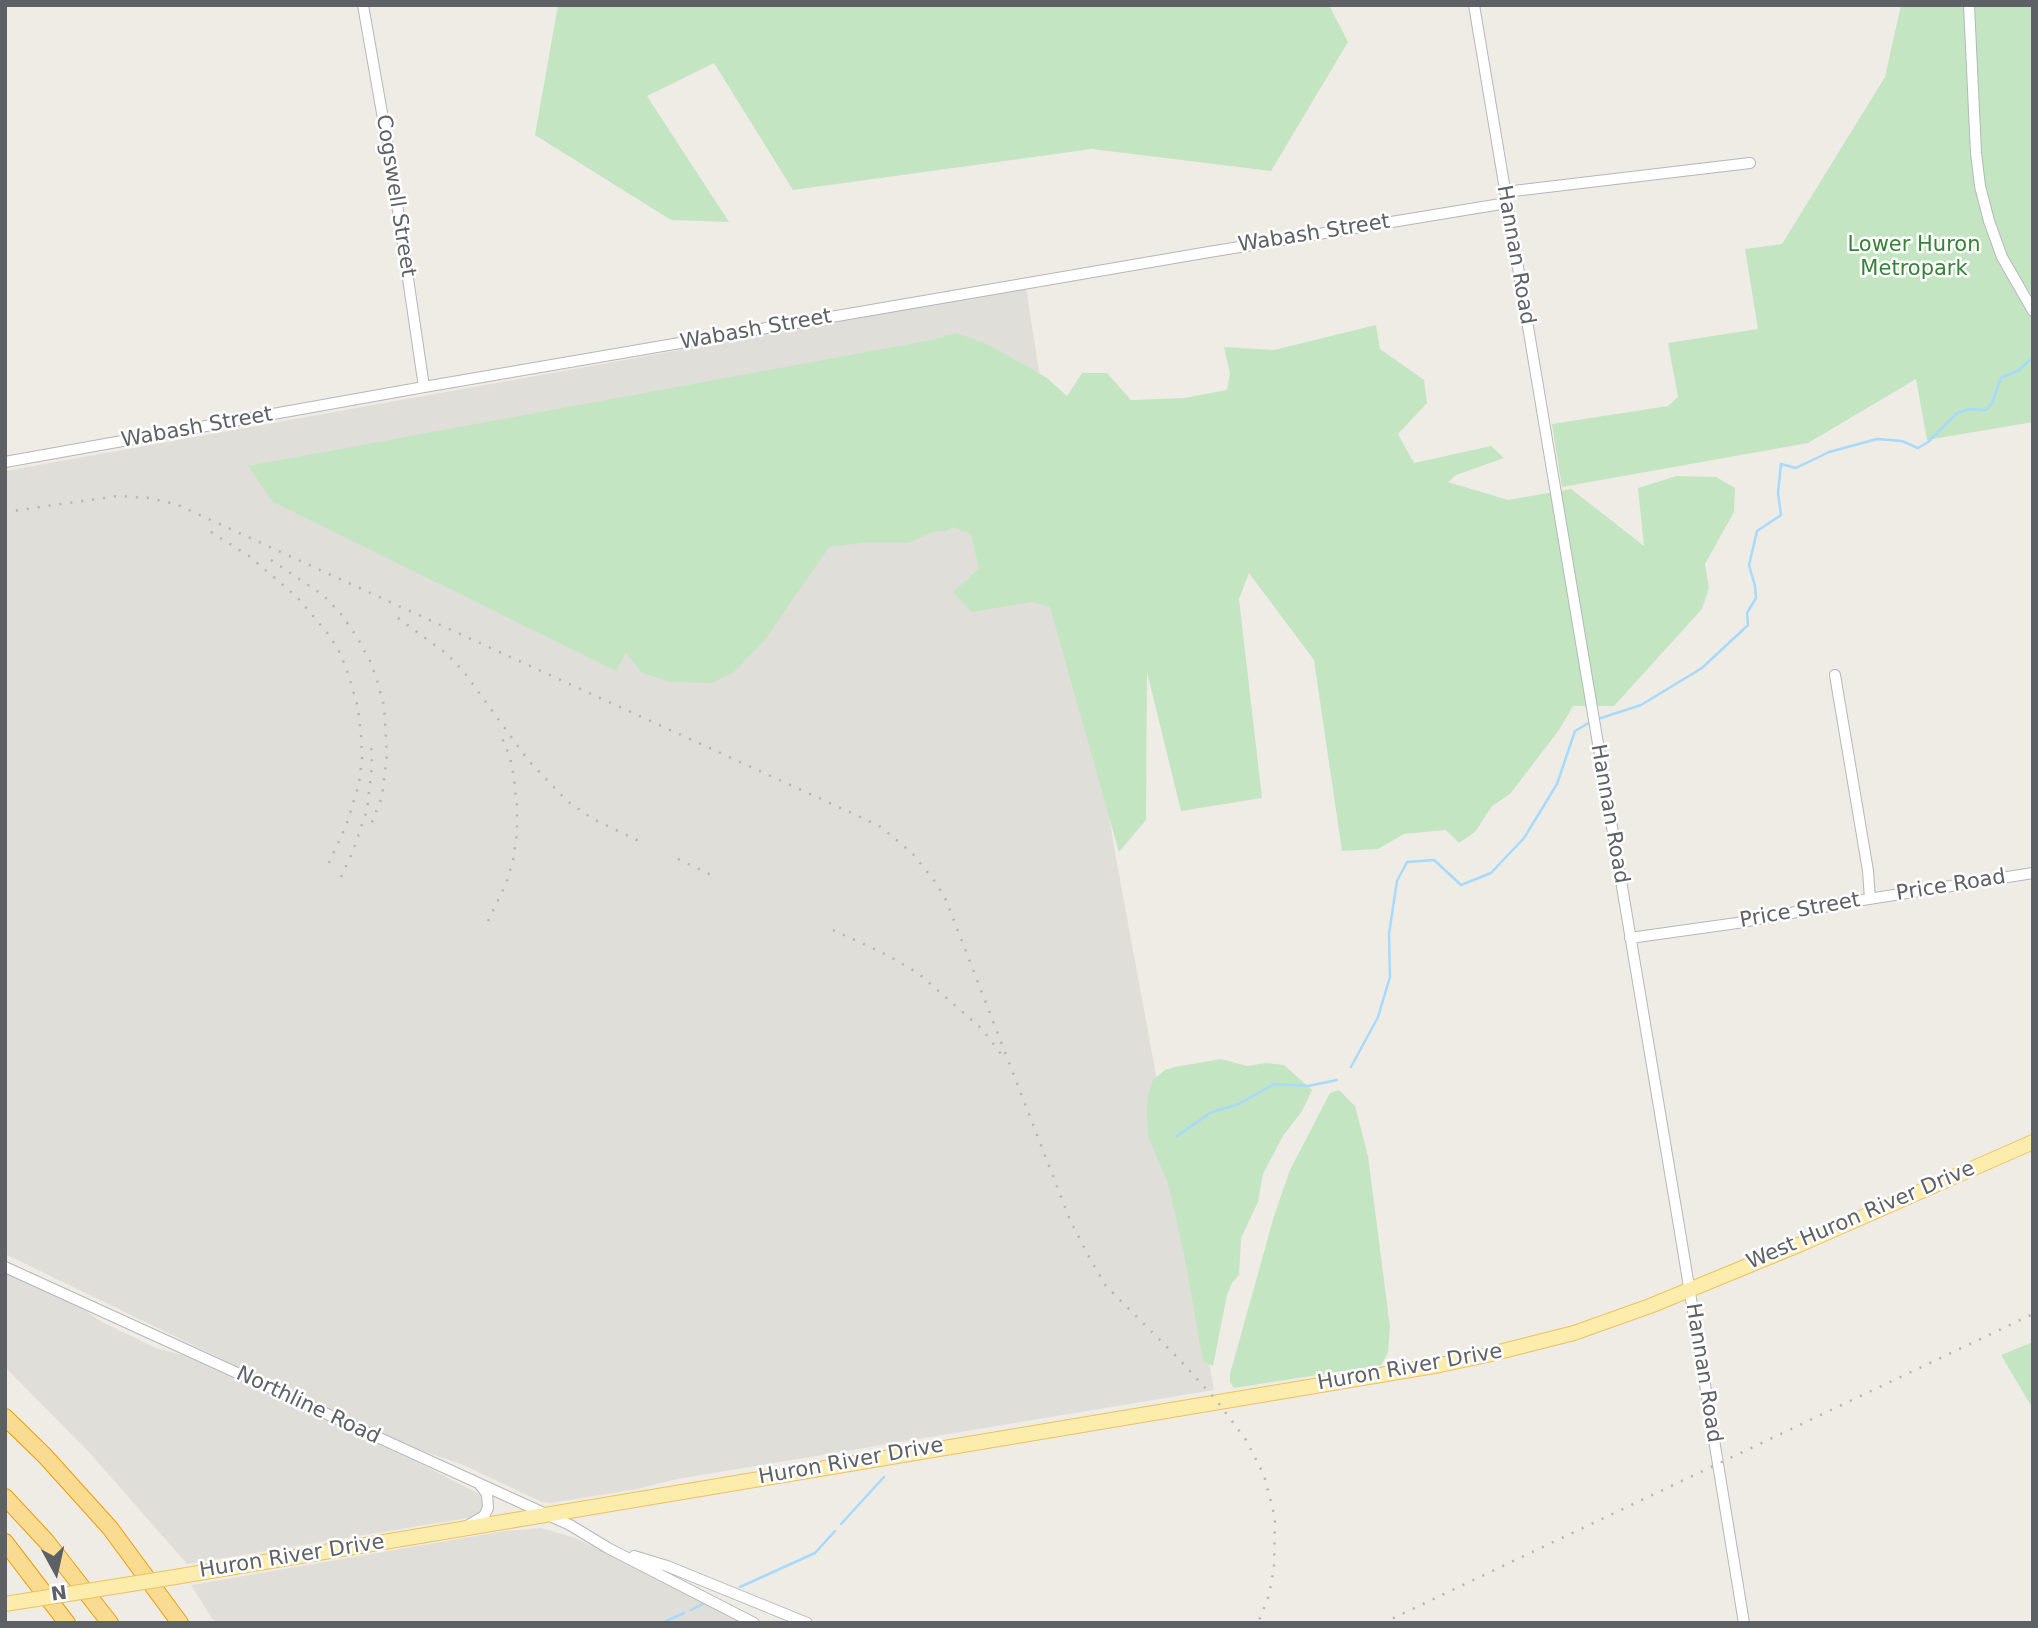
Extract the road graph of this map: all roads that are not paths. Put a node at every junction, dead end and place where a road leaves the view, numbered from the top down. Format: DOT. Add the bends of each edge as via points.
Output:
graph roads {
  1 [pos="363,5"];
  2 [pos="1474,5"];
  3 [pos="1969,5"];
  4 [pos="1750,163"];
  5 [pos="1506,198"];
  6 [pos="2033,311"];
  7 [pos="424,387"];
  8 [pos="5,462"];
  9 [pos="1835,675"];
  10 [pos="2033,873"];
  11 [pos="1870,899"];
  12 [pos="1630,938"];
  13 [pos="2033,1142"];
  14 [pos="5,1267"];
  15 [pos="1689,1291"];
  16 [pos="5,1417"];
  17 [pos="478,1483"];
  18 [pos="5,1497"];
  19 [pos="546,1514"];
  20 [pos="464,1528"];
  21 [pos="5,1542"];
  22 [pos="608,1548"];
  23 [pos="5,1604"];
  24 [pos="67,1623"];
  25 [pos="110,1623"];
  26 [pos="180,1623"];
  27 [pos="754,1623"];
  28 [pos="807,1623"];
  29 [pos="1744,1623"];
  1 -- 7 [label="street, Cogswell Street"];
  2 -- 5 [label="street, Hannan Road"];
  3 -- 6 [label="street" via="1980,187 2002,257"];
  4 -- 5 [label="street, Wabash Street"];
  5 -- 7 [label="street, Wabash Street"];
  5 -- 12 [label="street, Hannan Road"];
  7 -- 8 [label="street, Wabash Street"];
  9 -- 11 [label="street, Price Street"];
  10 -- 11 [label="street, Price Road"];
  11 -- 12 [label="street, Price Street"];
  12 -- 15 [label="street, Hannan Road"];
  13 -- 15 [label="main road, West Huron River Drive"];
  14 -- 17 [label="street, Northline Road"];
  15 -- 19 [label="main road, Huron River Drive" via="1574,1333 1440,1365"];
  15 -- 29 [label="street, Hannan Road"];
  16 -- 26 [label="highway" via="110,1528"];
  17 -- 19 [label="street, Northline Road"];
  17 -- 20 [label="street" via="487,1494 488,1508 484,1516"];
  18 -- 25 [label="highway" via="59,1556"];
  19 -- 20 [label="main road, Huron River Drive"];
  19 -- 22 [label="street, Northline Road"];
  20 -- 23 [label="main road, Huron River Drive, bridge"];
  21 -- 24 [label="highway"];
  22 -- 27 [label="street, Northline Road"];
  22 -- 28 [label="street, Northline Road" via="667,1566"];
}
